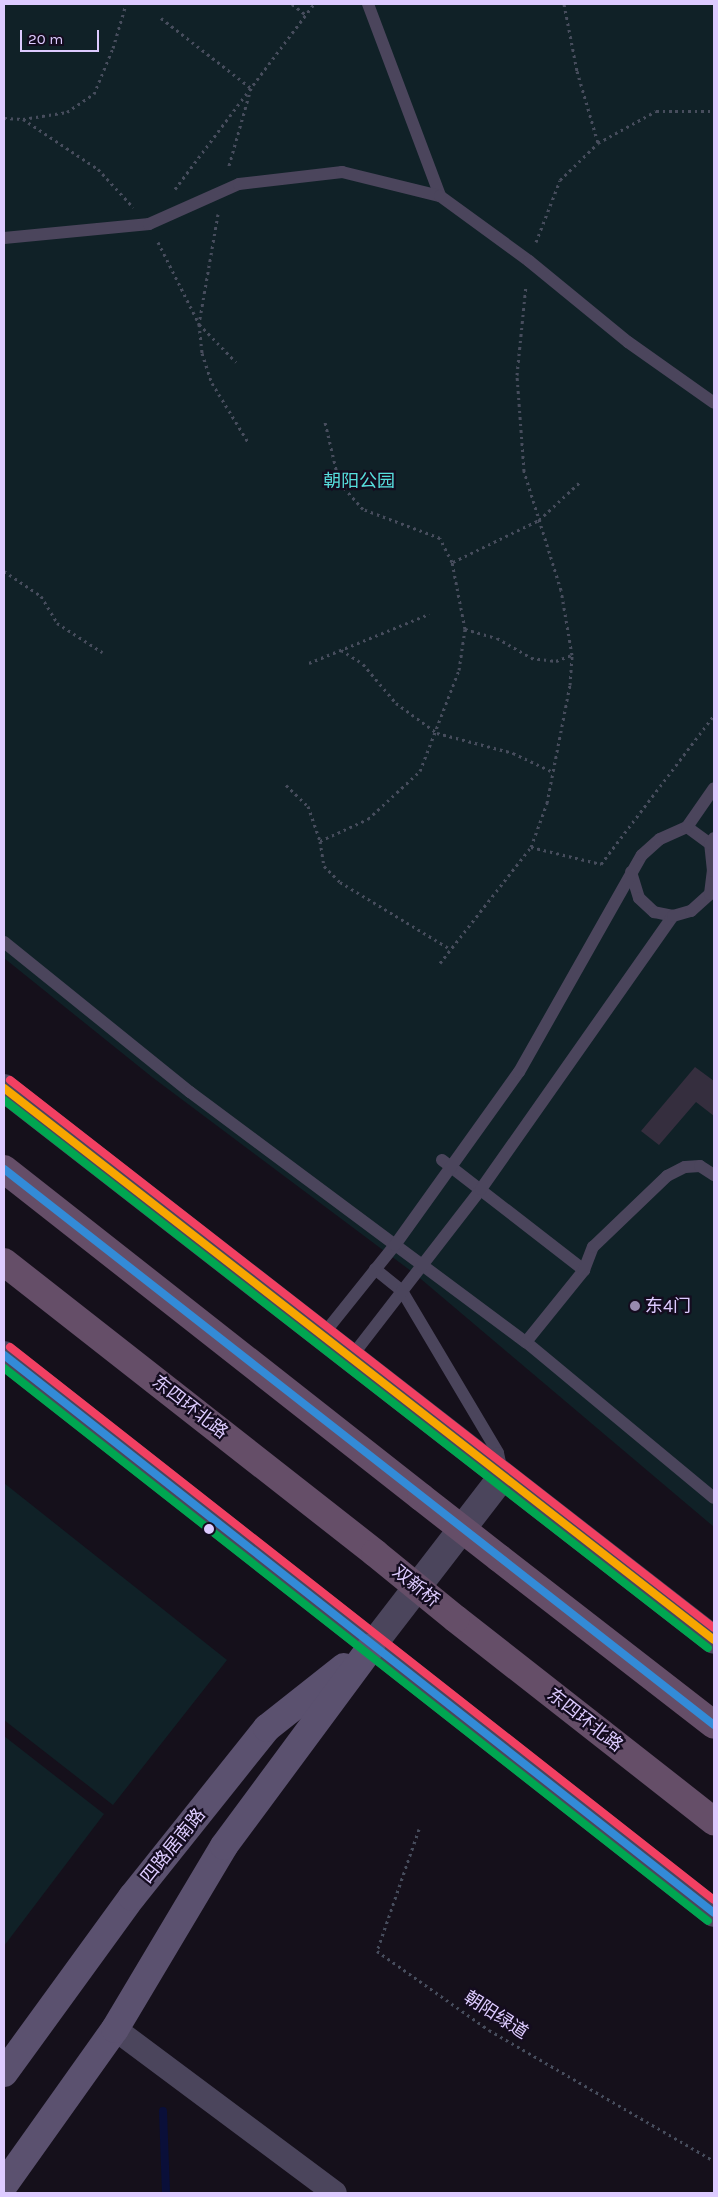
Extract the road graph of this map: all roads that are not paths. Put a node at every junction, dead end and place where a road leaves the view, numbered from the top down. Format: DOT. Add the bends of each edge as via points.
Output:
graph roads {
  1 [pos="368,4"];
  2 [pos="440,196"];
  3 [pos="4,238"];
  4 [pos="714,403"];
  5 [pos="714,788"];
  6 [pos="687,827"];
  7 [pos="712,841"];
  8 [pos="631,872"];
  9 [pos="712,895"];
  10 [pos="673,916"];
  11 [pos="4,942"];
  12 [pos="4,1088"];
  13 [pos="447,1164"];
  14 [pos="4,1169"];
  15 [pos="714,1175"];
  16 [pos="481,1190"];
  17 [pos="395,1245"];
  18 [pos="4,1262"];
  19 [pos="422,1266"];
  20 [pos="375,1269"];
  21 [pos="584,1270"];
  22 [pos="402,1291"];
  23 [pos="322,1336"];
  24 [pos="526,1342"];
  25 [pos="4,1356"];
  26 [pos="352,1356"];
  27 [pos="502,1477"];
  28 [pos="714,1498"];
  29 [pos="375,1553"];
  30 [pos="456,1619"];
  31 [pos="714,1640"];
  32 [pos="371,1647"];
  33 [pos="714,1725"];
  34 [pos="714,1821"];
  35 [pos="714,1913"];
  36 [pos="116,2029"];
  37 [pos="4,2073"];
  38 [pos="4,2185"];
  39 [pos="334,2193"];
  1 -- 2 [label="lane"];
  2 -- 3 [label="lane" via="342,172 239,184 149,224"];
  2 -- 4 [label="lane" via="529,261 628,342"];
  5 -- 6 [label="lane"];
  6 -- 7 [label="lane"];
  6 -- 8 [label="lane" via="660,839 642,855"];
  7 -- 9 [label="lane"];
  8 -- 10 [label="lane" via="639,898 654,912"];
  8 -- 13 [label="lane" via="519,1072"];
  9 -- 10 [label="lane" via="691,912"];
  10 -- 16 [label="lane"];
  11 -- 17 [label="lane" via="190,1092"];
  12 -- 23 [label="street"];
  13 -- 16 [label="lane"];
  13 -- 17 [label="lane"];
  14 -- 33 [label="highway, bridge"];
  15 -- 21 [label="lane" via="700,1166 685,1167 667,1176 593,1247"];
  16 -- 19 [label="lane"];
  16 -- 21 [label="lane"];
  17 -- 19 [label="lane"];
  17 -- 20 [label="lane"];
  18 -- 29 [label="highway, 东四环北路"];
  19 -- 22 [label="lane"];
  19 -- 24 [label="lane"];
  20 -- 22 [label="lane"];
  20 -- 23 [label="lane"];
  21 -- 24 [label="lane"];
  22 -- 26 [label="lane"];
  22 -- 27 [label="lane" via="498,1453"];
  23 -- 26 [label="street"];
  24 -- 28 [label="lane"];
  25 -- 32 [label="street"];
  26 -- 27 [label="street"];
  27 -- 31 [label="street"];
  27 -- 32 [label="street"];
  29 -- 30 [label="highway, 双新桥, bridge"];
  30 -- 34 [label="highway, 东四环北路"];
  32 -- 35 [label="street"];
  32 -- 36 [label="main road" via="224,1846"];
  32 -- 37 [label="main road, 四路居南路" via="266,1728 132,1897"];
  36 -- 38 [label="main road"];
  36 -- 39 [label="street"];
}
